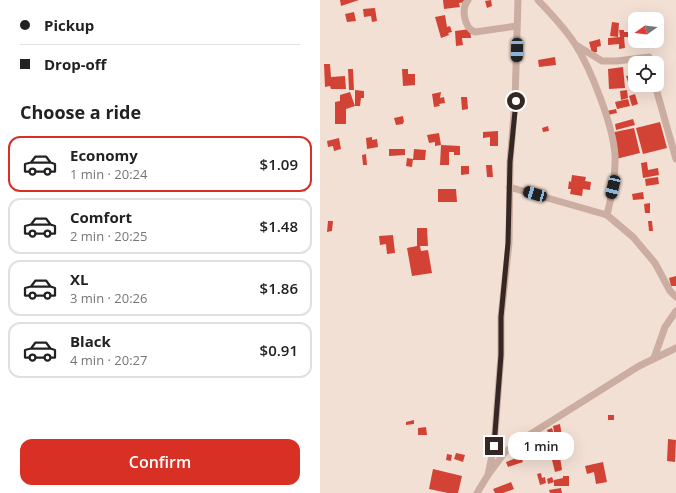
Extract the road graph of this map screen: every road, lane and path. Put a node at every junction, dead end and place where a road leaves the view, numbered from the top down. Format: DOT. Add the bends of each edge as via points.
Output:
graph roads {
  1 [pos="468,0"];
  2 [pos="518,0"];
  3 [pos="538,0"];
  4 [pos="517,26"];
  5 [pos="575,44"];
  6 [pos="628,60"];
  7 [pos="657,92"];
  8 [pos="676,159"];
  9 [pos="509,187"];
  10 [pos="607,215"];
  11 [pos="676,297"];
  12 [pos="676,311"];
  13 [pos="676,348"];
  14 [pos="654,358"];
  15 [pos="488,475"];
  16 [pos="477,493"];
  1 -- 4 [label="street" via="464,9 470,30 476,32"];
  2 -- 4 [label="street"];
  3 -- 5 [label="street"];
  4 -- 9 [label="street" via="516,101"];
  5 -- 6 [label="street" via="602,61"];
  5 -- 10 [label="street" via="595,84 614,144 613,187"];
  7 -- 8 [label="street"];
  9 -- 10 [label="street"];
  9 -- 15 [label="street" via="497,414"];
  10 -- 11 [label="street" via="633,237 655,263"];
  12 -- 14 [label="street" via="665,327"];
  13 -- 14 [label="street"];
  14 -- 15 [label="street" via="504,452"];
  15 -- 16 [label="street"];
}
